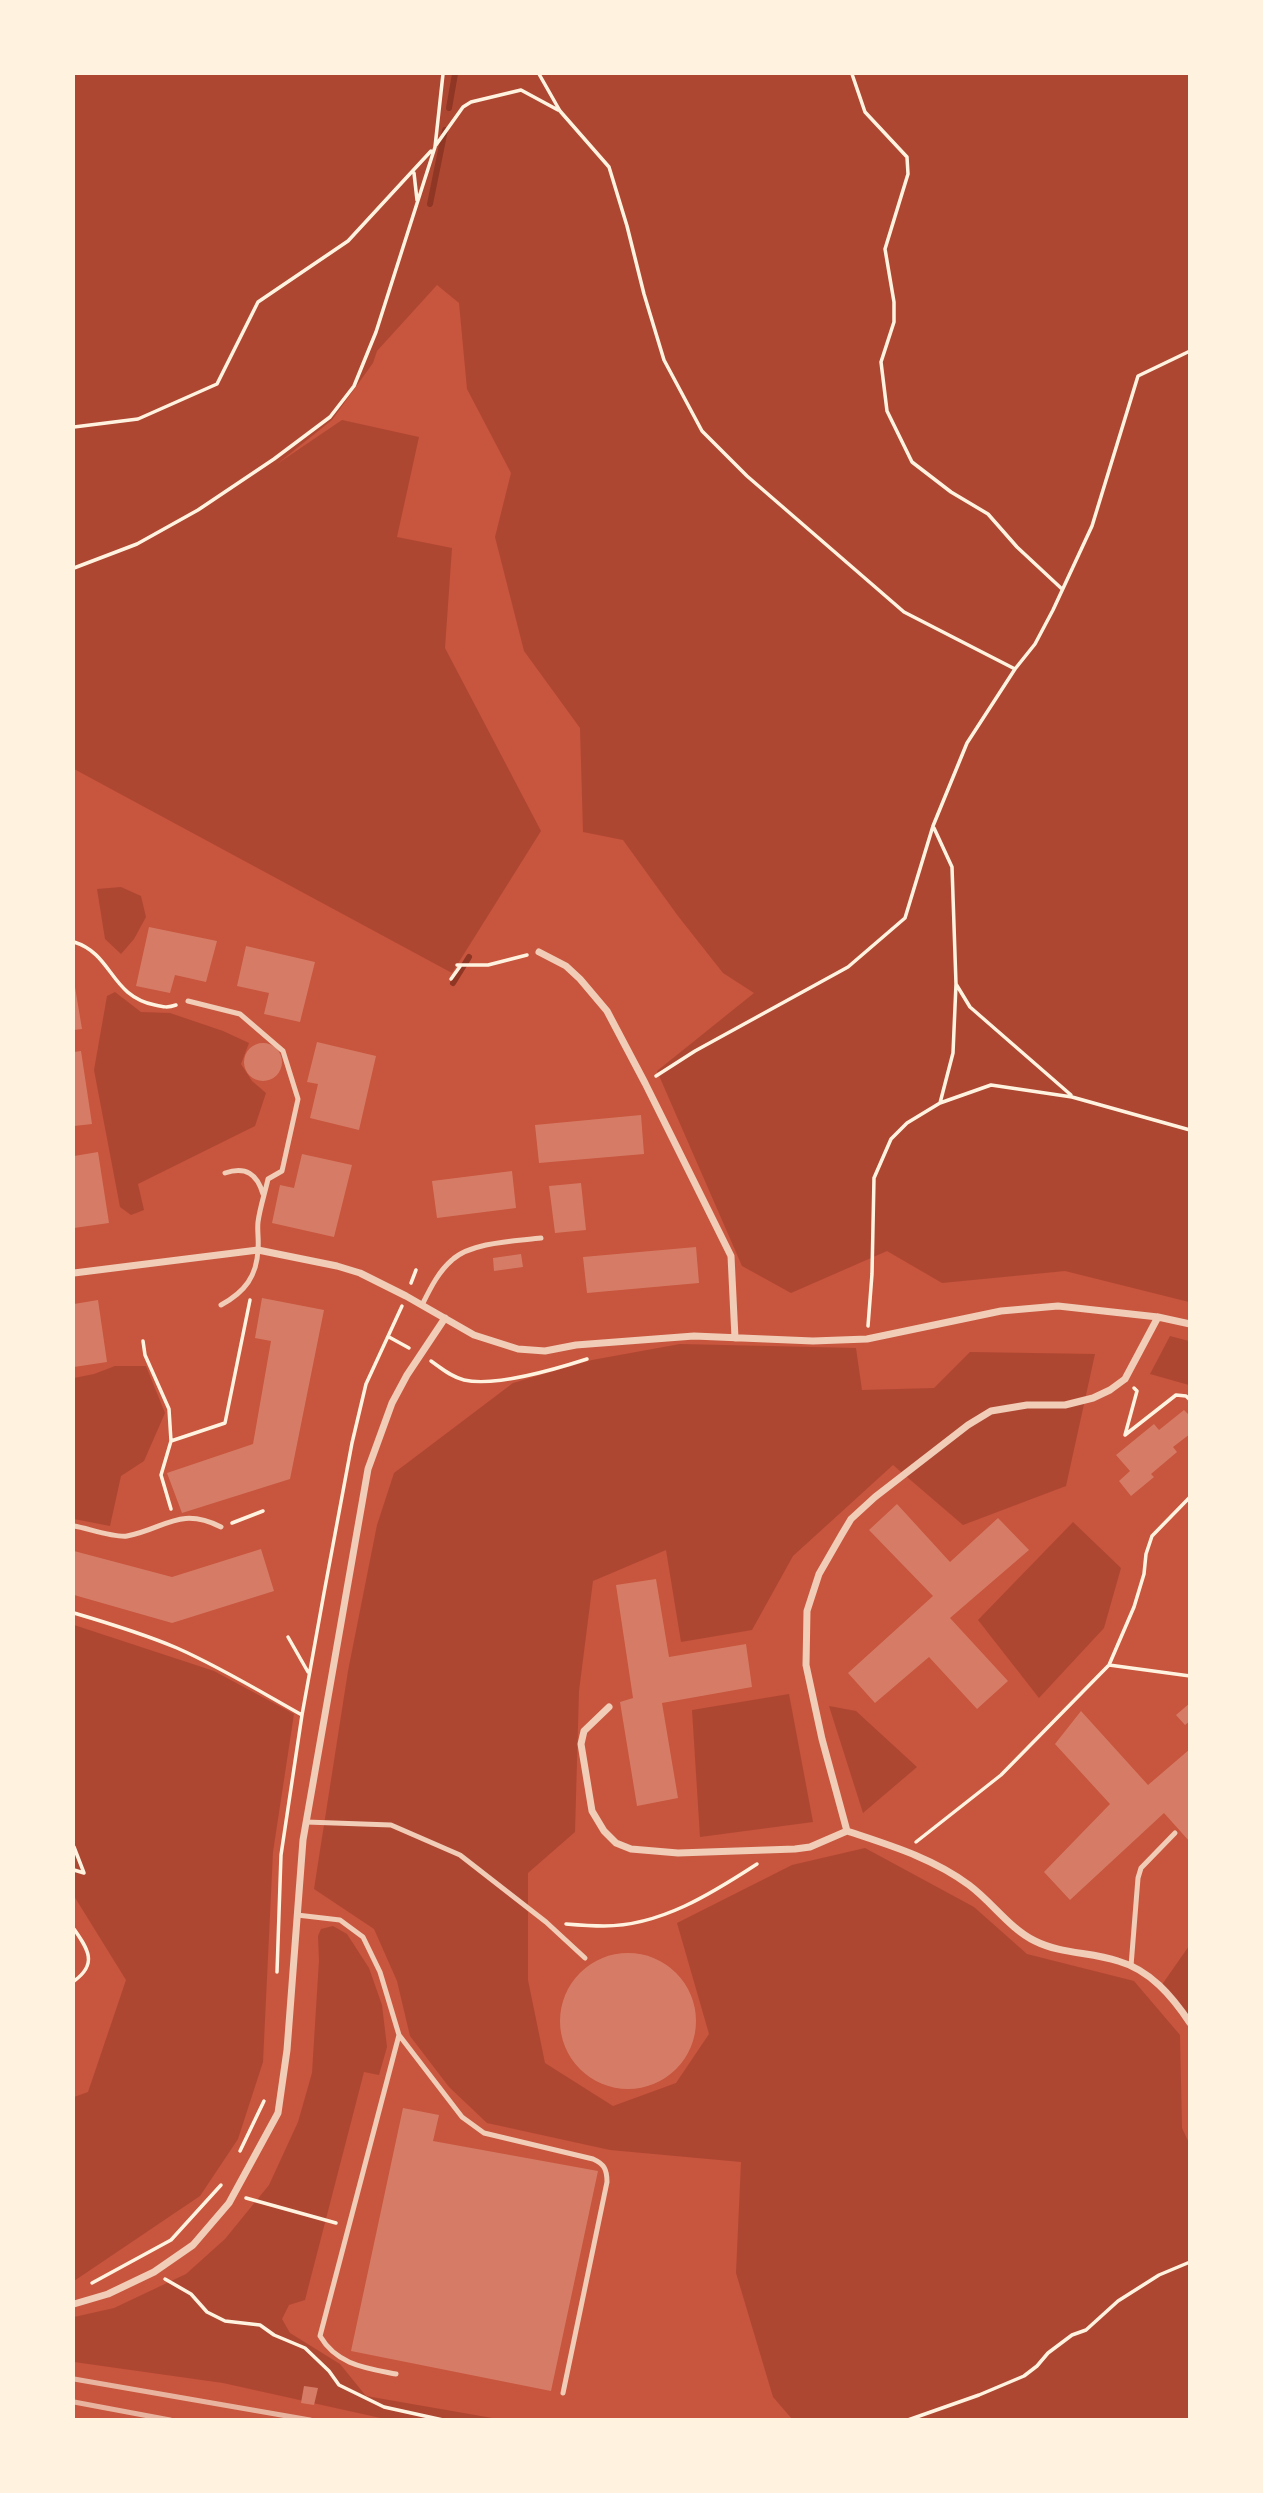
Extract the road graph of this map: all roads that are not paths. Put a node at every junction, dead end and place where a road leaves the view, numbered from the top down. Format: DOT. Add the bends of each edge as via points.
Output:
graph roads {
  1 [pos="540,952"];
  2 [pos="188,1001"];
  3 [pos="225,1173"];
  4 [pos="264,1196"];
  5 [pos="541,1238"];
  6 [pos="258,1250"];
  7 [pos="74,1273"];
  8 [pos="221,1305"];
  9 [pos="422,1305"];
  10 [pos="1157,1317"];
  11 [pos="445,1318"];
  12 [pos="1189,1324"];
  13 [pos="736,1338"];
  14 [pos="74,1526"];
  15 [pos="221,1527"];
  16 [pos="609,1707"];
  17 [pos="306,1822"];
  18 [pos="847,1831"];
  19 [pos="1175,1833"];
  20 [pos="297,1915"];
  21 [pos="585,1958"];
  22 [pos="1131,1966"];
  23 [pos="1189,2023"];
  24 [pos="399,2035"];
  25 [pos="74,2304"];
  26 [pos="396,2374"];
  27 [pos="563,2393"];
  1 -- 13 [label="street" via="566,966 607,1011 645,1083 731,1256"];
  2 -- 4 [label="lane" via="240,1014 283,1051 298,1099 282,1171 268,1179"];
  3 -- 4 [label="lane" via="245,1170 254,1175"];
  4 -- 6 [label="lane"];
  5 -- 9 [label="lane" via="481,1246 453,1258"];
  6 -- 7 [label="street"];
  6 -- 8 [label="lane" via="255,1274 245,1288"];
  6 -- 9 [label="street" via="360,1273"];
  9 -- 11 [label="street"];
  10 -- 12 [label="street"];
  10 -- 13 [label="street" via="1058,1306 1001,1311 867,1339"];
  10 -- 18 [label="street" via="1125,1379 1110,1390 1065,1405 991,1411 851,1519 819,1574 807,1611 806,1665"];
  11 -- 13 [label="street" via="474,1335 518,1349 545,1351 694,1336"];
  11 -- 17 [label="street" via="392,1403 368,1469"];
  14 -- 15 [label="lane" via="125,1536 174,1519 206,1520"];
  16 -- 18 [label="street" via="584,1731 581,1744 592,1811 617,1843 631,1849 678,1853 766,1850 810,1847"];
  17 -- 20 [label="street"];
  17 -- 21 [label="lane" via="391,1825 460,1854"];
  18 -- 22 [label="street" via="905,1850 957,1877 1034,1941"];
  19 -- 22 [label="lane" via="1141,1868"];
  20 -- 24 [label="lane" via="340,1920 363,1937 380,1972"];
  20 -- 25 [label="street" via="278,2113 229,2203 193,2245 155,2272"];
  22 -- 23 [label="street" via="1161,1986"];
  24 -- 26 [label="lane" via="320,2336 327,2348 350,2364"];
  24 -- 27 [label="lane" via="463,2116 484,2133 593,2158 607,2171"];
}
